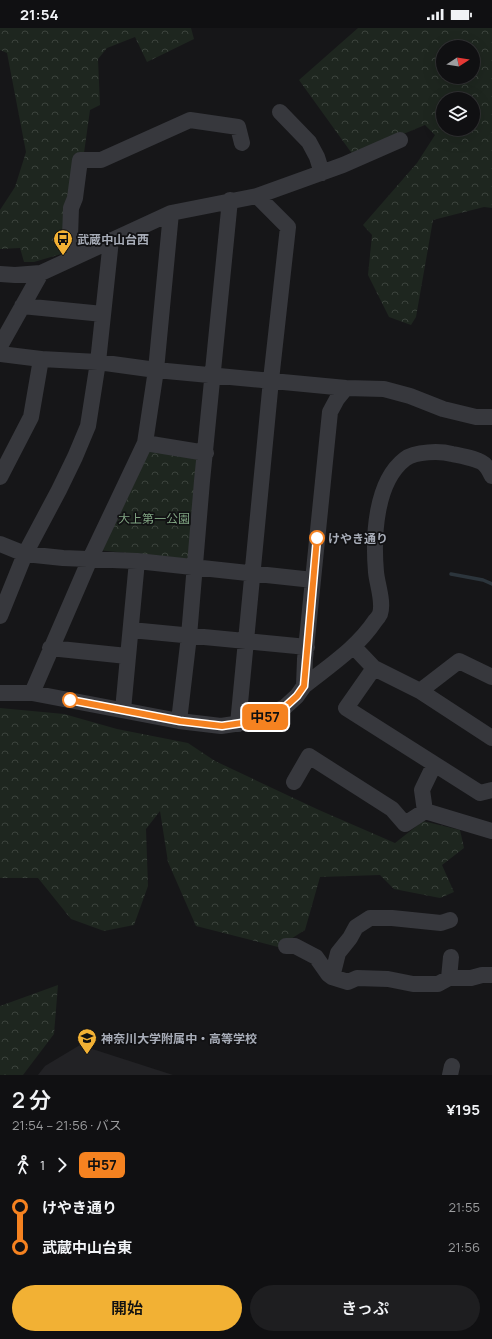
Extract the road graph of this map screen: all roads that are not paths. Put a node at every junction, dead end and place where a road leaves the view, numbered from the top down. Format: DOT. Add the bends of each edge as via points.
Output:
graph roads {
  1 [pos="280,112"];
  2 [pos="400,140"];
  3 [pos="242,143"];
  4 [pos="322,173"];
  5 [pos="257,196"];
  6 [pos="230,200"];
  7 [pos="171,213"];
  8 [pos="111,240"];
  9 [pos="76,256"];
  10 [pos="40,273"];
  11 [pos="0,274"];
  12 [pos="22,306"];
  13 [pos="103,314"];
  14 [pos="0,346"];
  15 [pos="0,354"];
  16 [pos="41,359"];
  17 [pos="98,362"];
  18 [pos="156,370"];
  19 [pos="214,375"];
  20 [pos="271,380"];
  21 [pos="346,388"];
  22 [pos="492,417"];
  23 [pos="145,443"];
  24 [pos="206,453"];
  25 [pos="492,476"];
  26 [pos="0,477"];
  27 [pos="0,544"];
  28 [pos="25,554"];
  29 [pos="90,559"];
  30 [pos="137,561"];
  31 [pos="195,567"];
  32 [pos="253,575"];
  33 [pos="313,580"];
  34 [pos="0,616"];
  35 [pos="131,630"];
  36 [pos="189,636"];
  37 [pos="246,641"];
  38 [pos="307,647"];
  39 [pos="354,647"];
  40 [pos="50,648"];
  41 [pos="127,656"];
  42 [pos="374,668"];
  43 [pos="492,677"];
  44 [pos="304,686"];
  45 [pos="420,691"];
  46 [pos="0,693"];
  47 [pos="32,693"];
  48 [pos="123,710"];
  49 [pos="180,721"];
  50 [pos="238,724"];
  51 [pos="492,738"];
  52 [pos="434,765"];
  53 [pos="294,782"];
  54 [pos="492,790"];
  55 [pos="424,811"];
  56 [pos="492,831"];
  57 [pos="450,920"];
  58 [pos="286,946"];
  59 [pos="451,957"];
  60 [pos="492,975"];
  61 [pos="332,977"];
  62 [pos="449,978"];
  1 -- 4 [label="street" via="309,142"];
  2 -- 4 [label="street"];
  3 -- 9 [label="street" via="238,127 190,120 101,160 80,160 70,222 70,237"];
  4 -- 5 [label="street"];
  5 -- 6 [label="street"];
  5 -- 20 [label="street" via="288,227"];
  6 -- 7 [label="street"];
  6 -- 19 [label="street"];
  7 -- 8 [label="street"];
  7 -- 18 [label="street"];
  8 -- 9 [label="street"];
  8 -- 13 [label="street"];
  9 -- 10 [label="street"];
  10 -- 11 [label="street"];
  10 -- 12 [label="street"];
  12 -- 13 [label="street"];
  12 -- 14 [label="street"];
  13 -- 17 [label="street"];
  15 -- 16 [label="street"];
  16 -- 17 [label="street"];
  16 -- 26 [label="street" via="31,417"];
  17 -- 18 [label="street"];
  17 -- 28 [label="street" via="88,426 75,457"];
  18 -- 19 [label="street"];
  18 -- 23 [label="street"];
  19 -- 20 [label="street"];
  19 -- 24 [label="street"];
  20 -- 21 [label="street"];
  20 -- 32 [label="street"];
  21 -- 22 [label="street" via="384,389 443,409 476,417"];
  21 -- 33 [label="street" via="330,412"];
  23 -- 24 [label="street"];
  23 -- 29 [label="street"];
  24 -- 31 [label="street"];
  25 -- 39 [label="street" via="486,465 467,457 444,452 425,452 406,458 392,472 383,492 375,541 380,614"];
  27 -- 28 [label="street"];
  28 -- 29 [label="street"];
  28 -- 34 [label="street"];
  29 -- 30 [label="street"];
  29 -- 40 [label="street"];
  30 -- 31 [label="street"];
  30 -- 35 [label="street"];
  31 -- 32 [label="street"];
  31 -- 36 [label="street"];
  32 -- 33 [label="street"];
  32 -- 37 [label="street"];
  33 -- 38 [label="street"];
  35 -- 36 [label="street"];
  35 -- 41 [label="street"];
  36 -- 37 [label="street"];
  36 -- 49 [label="street"];
  37 -- 38 [label="street"];
  37 -- 50 [label="street"];
  38 -- 44 [label="street"];
  39 -- 42 [label="street"];
  39 -- 44 [label="street"];
  40 -- 41 [label="street"];
  40 -- 47 [label="street"];
  41 -- 48 [label="street"];
  42 -- 45 [label="street"];
  42 -- 52 [label="street" via="346,708"];
  43 -- 45 [label="street" via="459,661"];
  44 -- 50 [label="street" via="285,707 255,721"];
  45 -- 51 [label="street"];
  46 -- 47 [label="street"];
  47 -- 48 [label="street"];
  48 -- 49 [label="street"];
  49 -- 50 [label="street" via="222,726"];
  52 -- 54 [label="street" via="480,793"];
  52 -- 55 [label="street" via="422,790"];
  53 -- 55 [label="street" via="309,756 392,809 405,824"];
  55 -- 56 [label="street"];
  57 -- 61 [label="street" via="441,923 370,918 356,927 338,953"];
  58 -- 61 [label="street" via="295,946 316,957"];
  59 -- 62 [label="street"];
  60 -- 62 [label="street"];
  61 -- 62 [label="street" via="348,982 357,978 388,979 413,984 438,984"];
}
